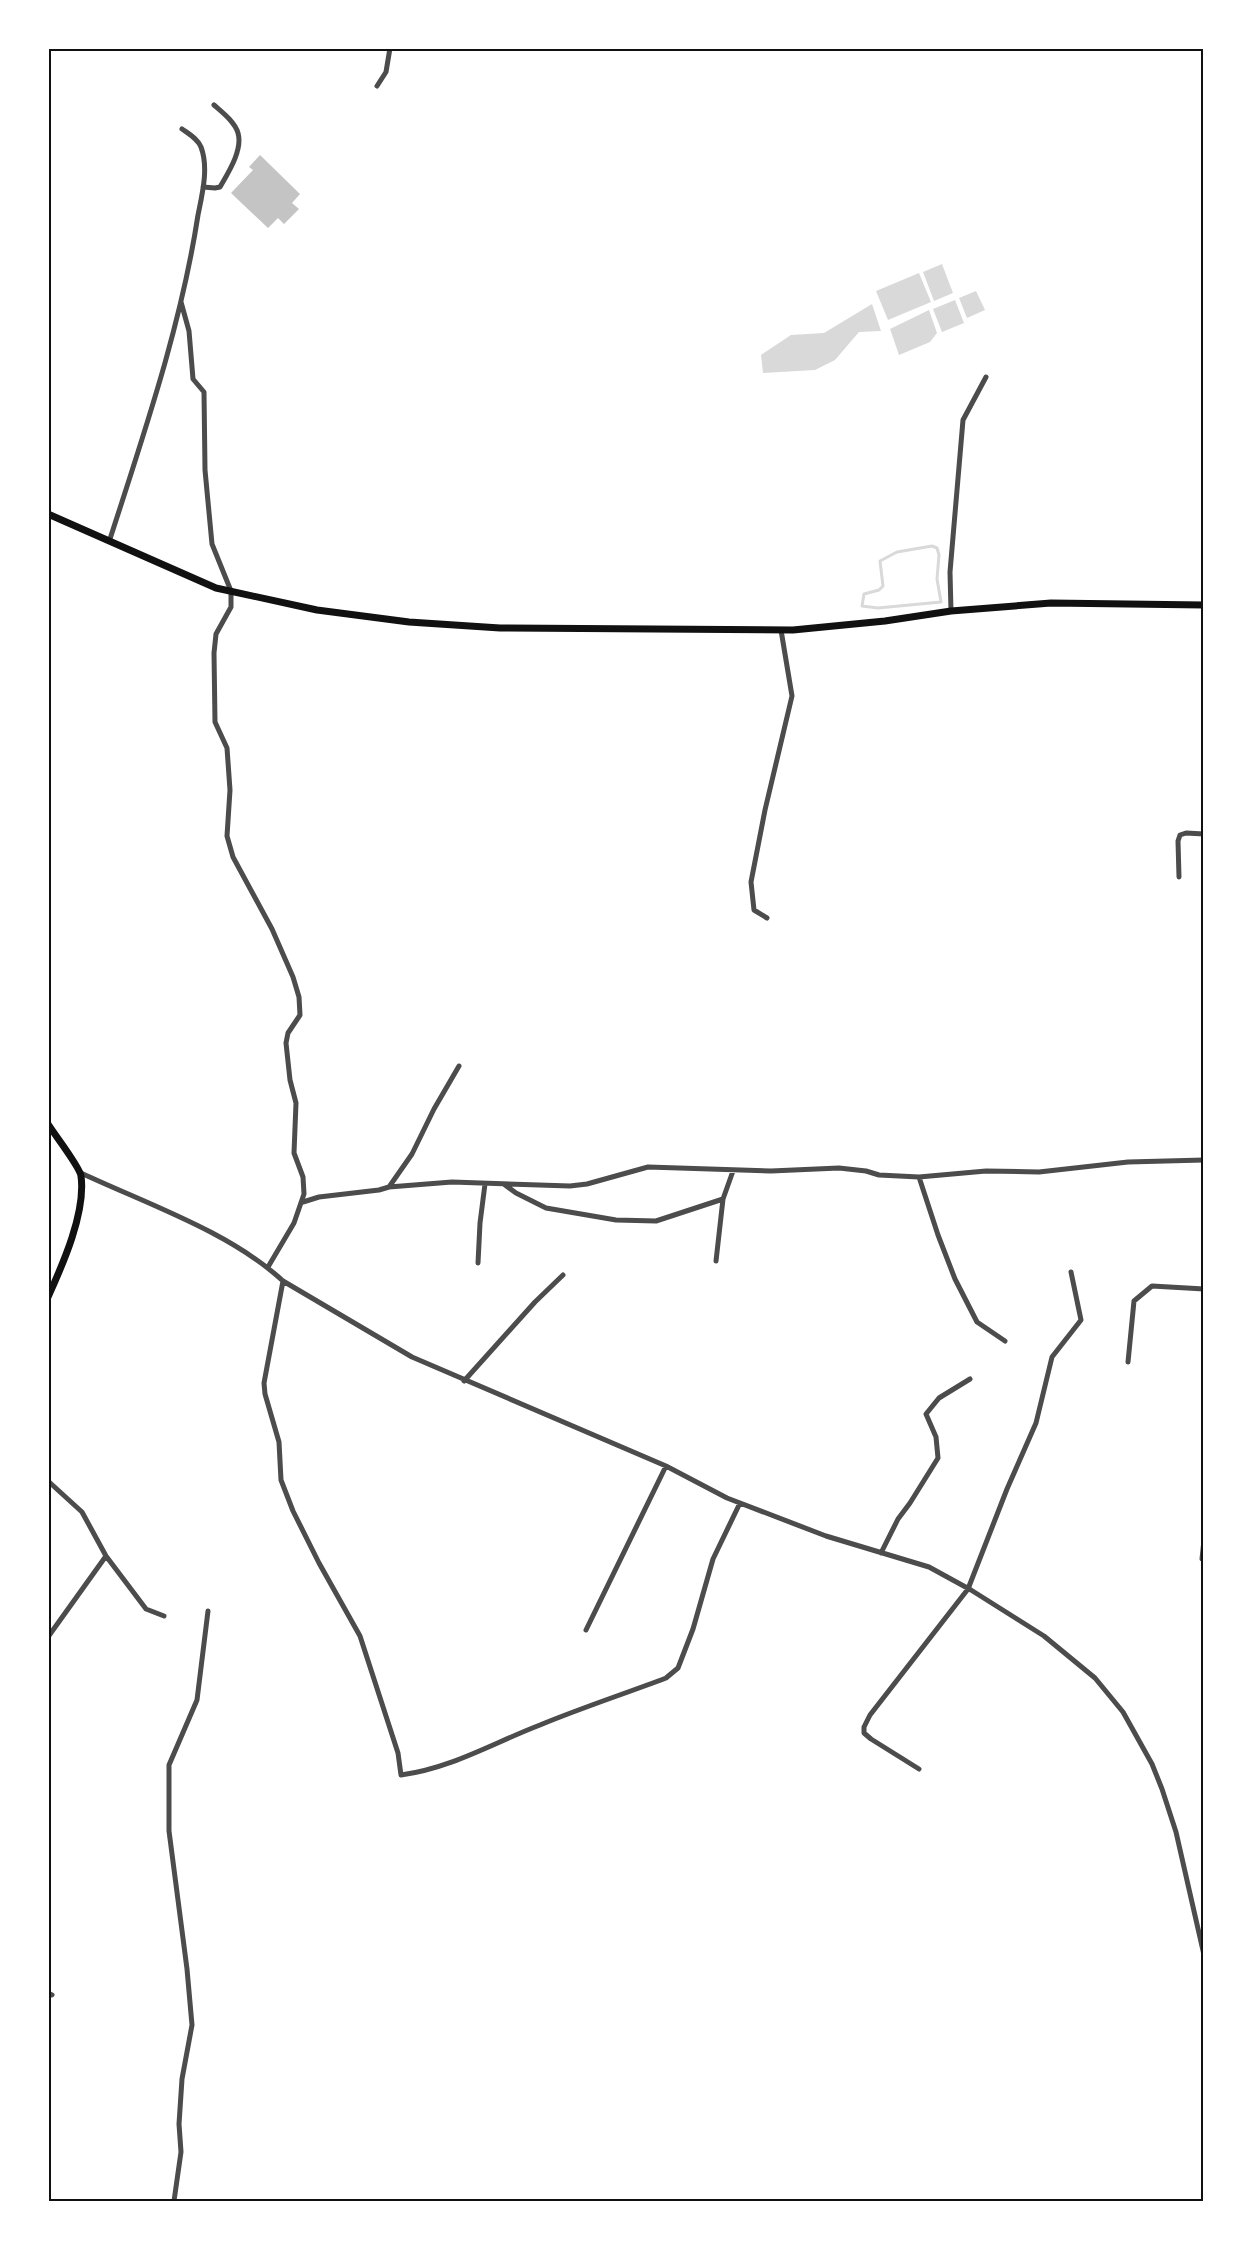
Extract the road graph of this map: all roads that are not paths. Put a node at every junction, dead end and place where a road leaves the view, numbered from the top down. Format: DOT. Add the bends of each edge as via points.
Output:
graph roads {
  1 [pos="390,48"];
  2 [pos="377,86"];
  3 [pos="214,105"];
  4 [pos="182,129"];
  5 [pos="203,187"];
  6 [pos="181,302"];
  7 [pos="986,377"];
  8 [pos="48,513"];
  9 [pos="110,539"];
  10 [pos="231,591"];
  11 [pos="1204,605"];
  12 [pos="951,611"];
  13 [pos="781,630"];
  14 [pos="1204,834"];
  15 [pos="1179,877"];
  16 [pos="767,918"];
  17 [pos="459,1066"];
  18 [pos="48,1124"];
  19 [pos="1204,1160"];
  20 [pos="733,1171"];
  21 [pos="81,1173"];
  22 [pos="919,1177"];
  23 [pos="485,1184"];
  24 [pos="505,1185"];
  25 [pos="389,1187"];
  26 [pos="723,1199"];
  27 [pos="303,1202"];
  28 [pos="716,1262"];
  29 [pos="478,1263"];
  30 [pos="268,1267"];
  31 [pos="1071,1272"];
  32 [pos="563,1275"];
  33 [pos="283,1281"];
  34 [pos="1204,1289"];
  35 [pos="48,1297"];
  36 [pos="1005,1341"];
  37 [pos="1128,1362"];
  38 [pos="970,1379"];
  39 [pos="465,1381"];
  40 [pos="666,1466"];
  41 [pos="48,1481"];
  42 [pos="740,1503"];
  43 [pos="1204,1540"];
  44 [pos="881,1553"];
  45 [pos="106,1556"];
  46 [pos="1203,1559"];
  47 [pos="968,1589"];
  48 [pos="208,1611"];
  49 [pos="164,1616"];
  50 [pos="586,1630"];
  51 [pos="48,1637"];
  52 [pos="919,1769"];
  53 [pos="1204,1955"];
  54 [pos="174,2201"];
  1 -- 2 [label="street" via="386,72"];
  3 -- 5 [label="street" via="234,124 239,142 220,186"];
  4 -- 5 [label="street" via="201,146"];
  5 -- 6 [label="street"];
  6 -- 9 [label="street"];
  6 -- 10 [label="street" via="189,331 193,379 204,392 205,470 212,544"];
  7 -- 12 [label="street" via="963,420 950,573"];
  8 -- 9 [label="main road"];
  9 -- 10 [label="main road" via="195,580"];
  10 -- 13 [label="main road" via="317,610 409,622 500,628"];
  10 -- 27 [label="street" via="231,607 216,634 213,653 215,722 227,748 227,836 233,857 272,929 299,997 300,1015 286,1043 297,1103 294,1153 303,1177"];
  11 -- 12 [label="main road" via="1051,603"];
  12 -- 13 [label="main road"];
  13 -- 16 [label="street" via="792,696 751,882 753,910"];
  14 -- 15 [label="street" via="1180,835"];
  17 -- 25 [label="street" via="412,1154"];
  18 -- 21 [label="main road"];
  19 -- 22 [label="street"];
  20 -- 22 [label="street" via="839,1168"];
  20 -- 24 [label="street" via="648,1167 587,1184"];
  20 -- 26 [label="street"];
  21 -- 30 [label="street" via="176,1216"];
  21 -- 35 [label="main road" via="80,1203 73,1232"];
  22 -- 36 [label="street" via="955,1279 977,1322"];
  23 -- 24 [label="street"];
  23 -- 25 [label="street" via="452,1182"];
  23 -- 29 [label="street"];
  24 -- 26 [label="street" via="546,1208 616,1220 656,1221"];
  25 -- 27 [label="street"];
  26 -- 28 [label="street"];
  27 -- 30 [label="street"];
  30 -- 33 [label="street"];
  31 -- 47 [label="street" via="1081,1320 1052,1357 1036,1423"];
  32 -- 39 [label="street"];
  33 -- 39 [label="street" via="412,1357"];
  33 -- 42 [label="street" via="264,1383 279,1442 281,1480 319,1563 360,1636 398,1754 401,1775 428,1772 666,1678 678,1668 713,1559"];
  34 -- 37 [label="street" via="1152,1286 1134,1301"];
  38 -- 44 [label="street" via="939,1398 926,1414 936,1437 938,1458"];
  39 -- 40 [label="street"];
  40 -- 42 [label="street"];
  40 -- 50 [label="street"];
  41 -- 45 [label="street" via="82,1512"];
  42 -- 44 [label="street"];
  43 -- 46 [label="street"];
  44 -- 47 [label="street" via="929,1567"];
  45 -- 49 [label="street" via="146,1610"];
  45 -- 51 [label="street"];
  47 -- 52 [label="street" via="864,1726 864,1733 871,1739"];
  47 -- 53 [label="street" via="1044,1636 1084,1669 1132,1726 1162,1789 1176,1832"];
  48 -- 54 [label="street" via="197,1700 169,1765 169,1831 192,2025 182,2079 181,2152"];
}
